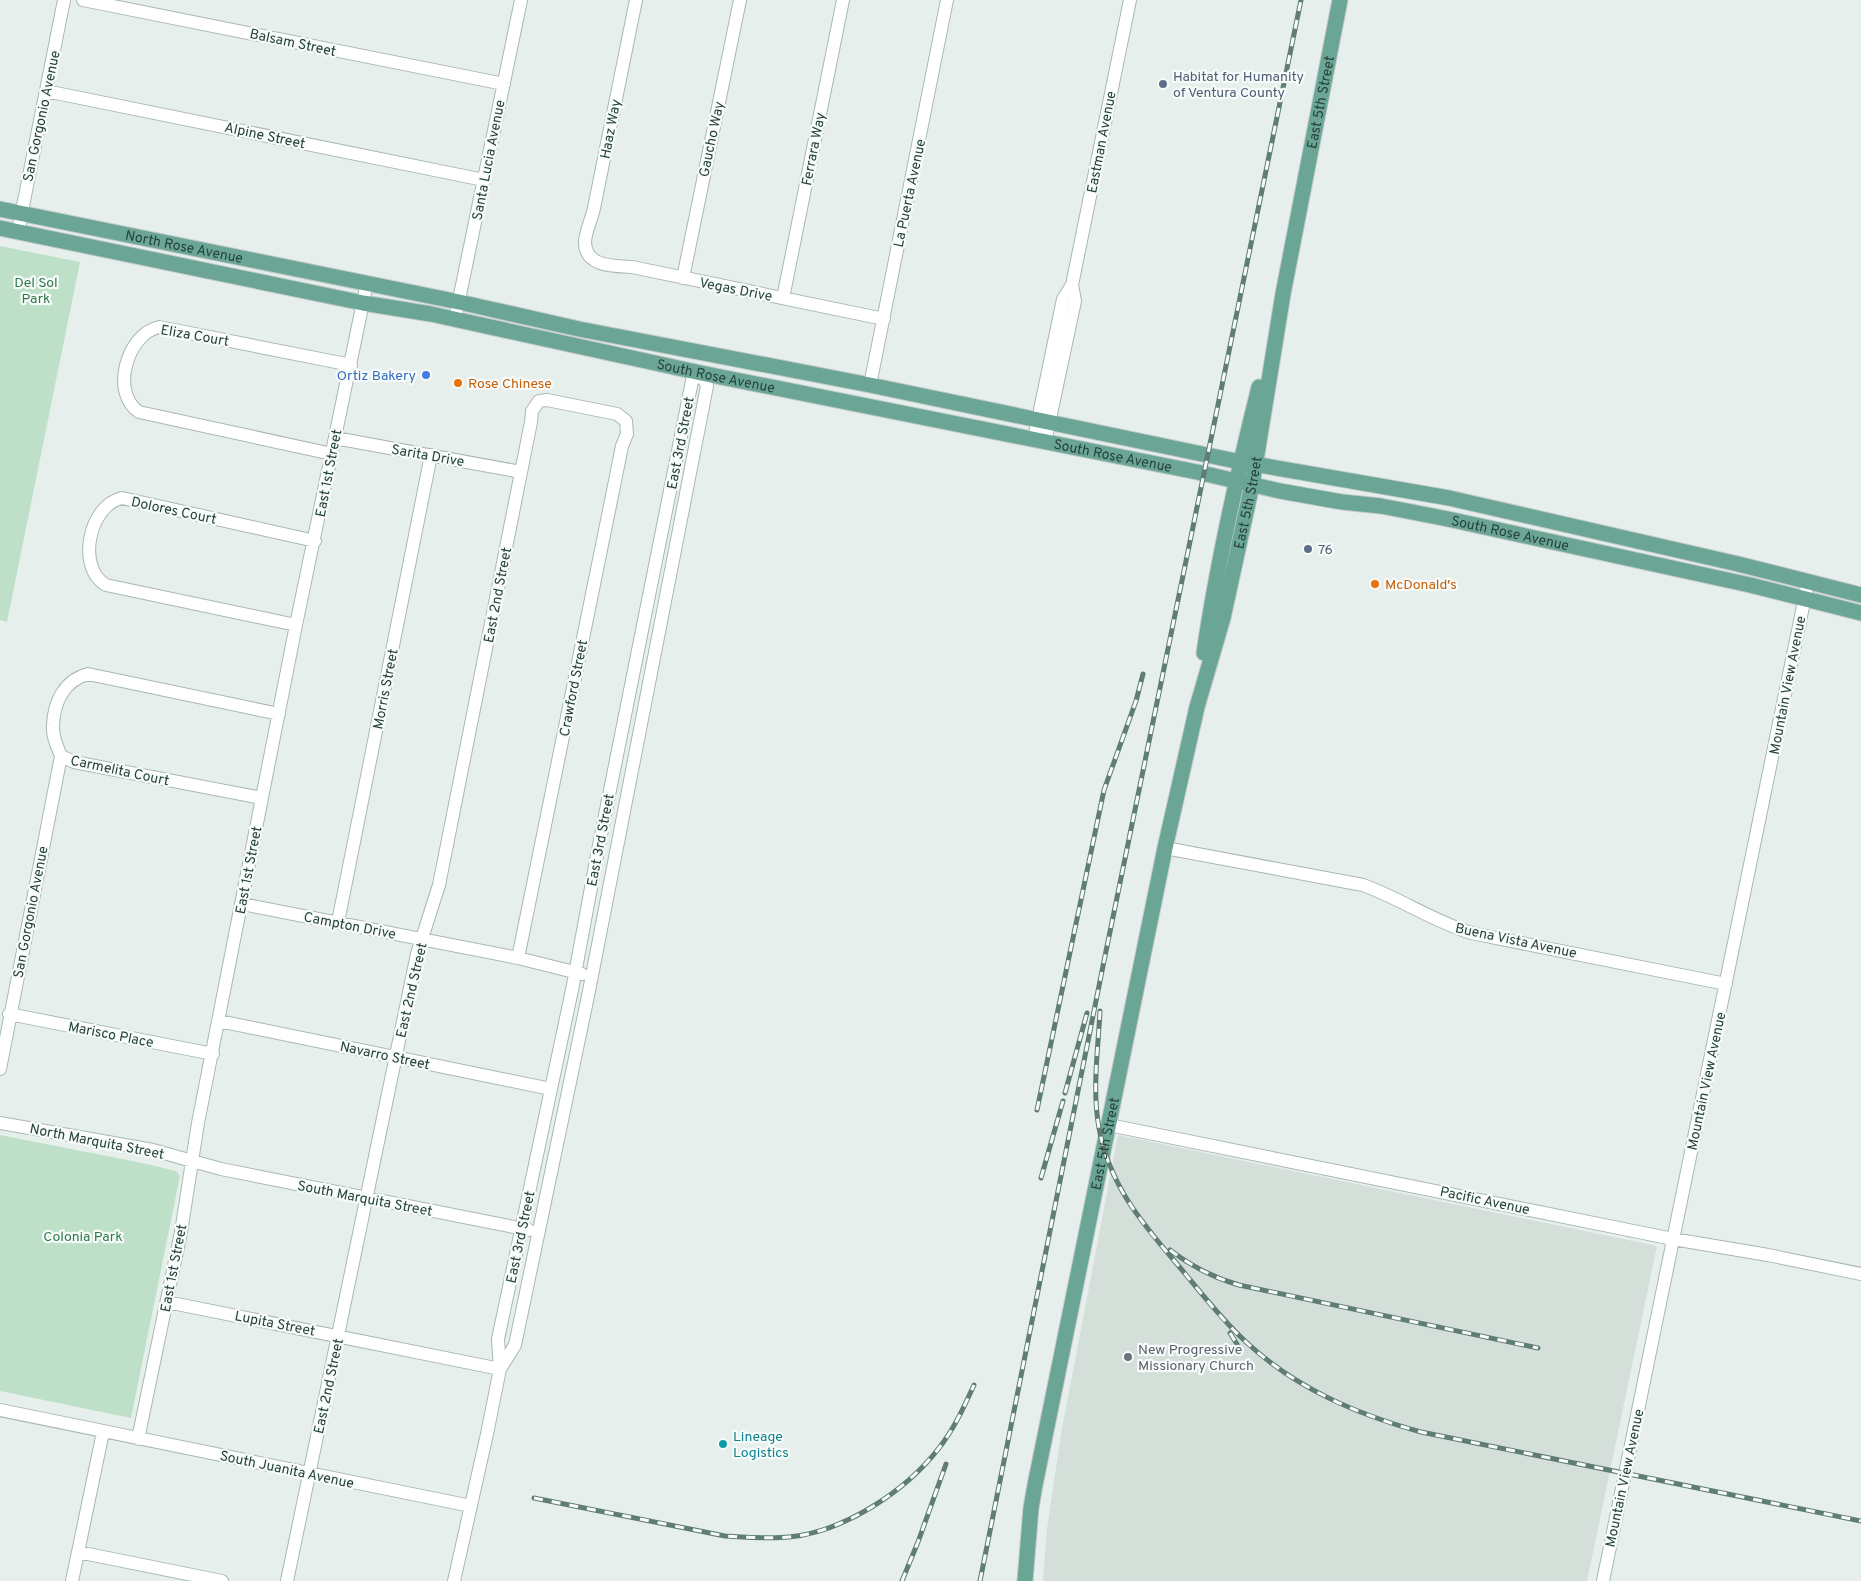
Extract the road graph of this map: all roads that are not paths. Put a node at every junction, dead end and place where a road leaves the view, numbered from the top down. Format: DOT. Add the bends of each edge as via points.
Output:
graph roads {
  1 [pos="64,0"];
  2 [pos="83,0"];
  3 [pos="521,0"];
  4 [pos="636,0"];
  5 [pos="740,0"];
  6 [pos="843,0"];
  7 [pos="947,0"];
  8 [pos="1130,0"];
  9 [pos="1340,0"];
  10 [pos="504,84"];
  11 [pos="46,91"];
  12 [pos="484,180"];
  13 [pos="0,209"];
  14 [pos="21,212"];
  15 [pos="0,228"];
  16 [pos="18,231"];
  17 [pos="590,256"];
  18 [pos="683,278"];
  19 [pos="367,284"];
  20 [pos="783,298"];
  21 [pos="459,302"];
  22 [pos="363,303"];
  23 [pos="455,319"];
  24 [pos="884,319"];
  25 [pos="490,327"];
  26 [pos="578,329"];
  27 [pos="704,354"];
  28 [pos="351,365"];
  29 [pos="701,373"];
  30 [pos="870,385"];
  31 [pos="624,418"];
  32 [pos="1044,421"];
  33 [pos="335,438"];
  34 [pos="1040,440"];
  35 [pos="332,454"];
  36 [pos="431,455"];
  37 [pos="1249,463"];
  38 [pos="521,472"];
  39 [pos="1236,482"];
  40 [pos="1252,485"];
  41 [pos="1459,521"];
  42 [pos="1575,526"];
  43 [pos="315,541"];
  44 [pos="1808,582"];
  45 [pos="1861,594"];
  46 [pos="1804,598"];
  47 [pos="1861,613"];
  48 [pos="296,625"];
  49 [pos="1197,707"];
  50 [pos="279,714"];
  51 [pos="61,756"];
  52 [pos="262,798"];
  53 [pos="1165,848"];
  54 [pos="242,904"];
  55 [pos="338,922"];
  56 [pos="422,939"];
  57 [pos="518,958"];
  58 [pos="575,972"];
  59 [pos="592,976"];
  60 [pos="1726,984"];
  61 [pos="10,1014"];
  62 [pos="219,1022"];
  63 [pos="213,1054"];
  64 [pos="396,1058"];
  65 [pos="0,1069"];
  66 [pos="551,1089"];
  67 [pos="0,1124"];
  68 [pos="1109,1125"];
  69 [pos="542,1132"];
  70 [pos="559,1136"];
  71 [pos="193,1161"];
  72 [pos="366,1198"];
  73 [pos="521,1228"];
  74 [pos="538,1232"];
  75 [pos="1673,1239"];
  76 [pos="1861,1274"];
  77 [pos="167,1302"];
  78 [pos="338,1336"];
  79 [pos="500,1369"];
  80 [pos="0,1410"];
  81 [pos="103,1432"];
  82 [pos="138,1438"];
  83 [pos="309,1474"];
  84 [pos="471,1506"];
  85 [pos="78,1552"];
  86 [pos="72,1581"];
  87 [pos="222,1581"];
  88 [pos="287,1581"];
  89 [pos="454,1581"];
  90 [pos="1025,1581"];
  91 [pos="1603,1581"];
  1 -- 11 [label="street, San Gorgonio Avenue"];
  2 -- 10 [label="street, Balsam Street"];
  3 -- 10 [label="street, Santa Lucia Avenue"];
  4 -- 17 [label="street, Haaz Way" via="586,237"];
  5 -- 18 [label="street, Gaucho Way"];
  6 -- 20 [label="street, Ferrara Way"];
  7 -- 24 [label="street, La Puerta Avenue"];
  8 -- 32 [label="street, Eastman Avenue" via="1072,285 1075,301"];
  9 -- 37 [label="main road, East 5th Street"];
  10 -- 12 [label="street, Santa Lucia Avenue"];
  11 -- 12 [label="street, Alpine Street"];
  11 -- 14 [label="street, San Gorgonio Avenue"];
  12 -- 21 [label="street, Santa Lucia Avenue"];
  13 -- 14 [label="main road, North Rose Avenue"];
  14 -- 16 [label="street, San Gorgonio Avenue"];
  14 -- 19 [label="main road, North Rose Avenue"];
  15 -- 16 [label="main road, North Rose Avenue"];
  16 -- 22 [label="main road, North Rose Avenue"];
  17 -- 18 [label="street, Vegas Drive" via="603,264"];
  18 -- 20 [label="street, Vegas Drive"];
  19 -- 21 [label="main road, South Rose Avenue"];
  19 -- 22 [label="street, East 1st Street"];
  20 -- 24 [label="street, Vegas Drive"];
  21 -- 23 [label="street, Santa Lucia Avenue"];
  21 -- 26 [label="main road, South Rose Avenue"];
  22 -- 23 [label="main road, South Rose Avenue"];
  22 -- 28 [label="street, East 1st Street"];
  23 -- 25 [label="main road, South Rose Avenue"];
  24 -- 30 [label="street, La Puerta Avenue"];
  25 -- 26 [label="main road" via="500,320 568,334"];
  25 -- 29 [label="main road, South Rose Avenue"];
  26 -- 27 [label="main road, South Rose Avenue"];
  27 -- 29 [label="street"];
  27 -- 30 [label="main road, South Rose Avenue"];
  28 -- 33 [label="street, East 1st Street"];
  28 -- 35 [label="street, Eliza Court" via="158,327 146,331 139,338 125,370 124,381 130,403 140,412"];
  29 -- 34 [label="main road, South Rose Avenue"];
  29 -- 58 [label="street, East 3rd Street" via="692,381"];
  29 -- 59 [label="street, East 3rd Street" via="707,386"];
  30 -- 32 [label="main road, South Rose Avenue"];
  31 -- 38 [label="street, East 2nd Street" via="609,411 556,400 539,401 532,410"];
  31 -- 57 [label="street, Crawford Street" via="627,434 614,481"];
  32 -- 34 [label="street, Eastman Avenue"];
  32 -- 37 [label="main road, South Rose Avenue"];
  33 -- 35 [label="street, East 1st Street"];
  33 -- 36 [label="street, Sarita Drive"];
  34 -- 39 [label="main road, South Rose Avenue"];
  35 -- 43 [label="street, East 1st Street"];
  36 -- 38 [label="street, Sarita Drive"];
  36 -- 55 [label="street, Morris Street"];
  37 -- 39 [label="main road, East 5th Street"];
  37 -- 40 [label="main road, East 5th Street"];
  37 -- 42 [label="main road, South Rose Avenue" via="1444,496"];
  38 -- 56 [label="street, East 2nd Street" via="439,885"];
  39 -- 40 [label="main road, South Rose Avenue"];
  39 -- 49 [label="main road, East 5th Street" via="1210,610"];
  40 -- 41 [label="main road, South Rose Avenue"];
  40 -- 49 [label="main road, East 5th Street" via="1223,618"];
  41 -- 42 [label="main road" via="1469,515 1538,530"];
  41 -- 46 [label="main road, South Rose Avenue"];
  42 -- 44 [label="main road, South Rose Avenue"];
  43 -- 48 [label="street, East 1st Street"];
  43 -- 48 [label="street, Dolores Court" via="122,498 110,503 92,534 90,556 93,571 106,585"];
  44 -- 45 [label="main road, South Rose Avenue"];
  44 -- 46 [label="street, Mountain View Avenue"];
  46 -- 47 [label="main road, South Rose Avenue"];
  46 -- 60 [label="street, Mountain View Avenue"];
  48 -- 50 [label="street, East 1st Street"];
  49 -- 53 [label="main road, East 5th Street"];
  50 -- 51 [label="street, Carmelita Court" via="88,674 69,684 58,701 53,726"];
  50 -- 52 [label="street, East 1st Street"];
  51 -- 52 [label="street, Carmelita Court" via="74,762"];
  51 -- 61 [label="street, San Gorgonio Avenue"];
  52 -- 54 [label="street, East 1st Street"];
  53 -- 60 [label="street, Buena Vista Avenue" via="1363,886 1386,894 1448,926 1471,933"];
  53 -- 68 [label="main road, East 5th Street"];
  54 -- 55 [label="street, Campton Drive"];
  54 -- 62 [label="street, East 1st Street"];
  55 -- 56 [label="street, Campton Drive"];
  56 -- 57 [label="street, Campton Drive"];
  56 -- 64 [label="street, East 2nd Street"];
  57 -- 58 [label="street, Campton Drive"];
  58 -- 59 [label="street, Campton Drive"];
  58 -- 66 [label="street, East 3rd Street"];
  59 -- 70 [label="street, East 3rd Street"];
  60 -- 75 [label="street, Mountain View Avenue"];
  61 -- 63 [label="street, Marisco Place"];
  61 -- 65 [label="street, San Gorgonio Avenue"];
  62 -- 63 [label="street, East 1st Street"];
  62 -- 64 [label="street, Navarro Street"];
  63 -- 71 [label="street, East 1st Street"];
  64 -- 66 [label="street, Navarro Street"];
  64 -- 72 [label="street, East 2nd Street"];
  66 -- 69 [label="street, East 3rd Street"];
  67 -- 71 [label="street, North Marquita Street" via="153,1150"];
  68 -- 75 [label="street, Pacific Avenue"];
  68 -- 90 [label="main road, East 5th Street" via="1035,1485"];
  69 -- 70 [label="street"];
  69 -- 73 [label="street, East 3rd Street"];
  70 -- 74 [label="street, East 3rd Street"];
  71 -- 72 [label="street, South Marquita Street"];
  71 -- 77 [label="street, East 1st Street"];
  72 -- 73 [label="street, South Marquita Street"];
  72 -- 78 [label="street, East 2nd Street"];
  73 -- 74 [label="street, South Marquita Street"];
  73 -- 79 [label="street, East 3rd Street" via="498,1339"];
  74 -- 79 [label="street, East 3rd Street" via="515,1345"];
  75 -- 76 [label="street, Pacific Avenue"];
  75 -- 91 [label="street, Mountain View Avenue"];
  77 -- 78 [label="street, Lupita Street"];
  77 -- 82 [label="street, East 1st Street"];
  78 -- 79 [label="street, Lupita Street"];
  78 -- 83 [label="street, East 2nd Street"];
  79 -- 84 [label="street, East 3rd Street"];
  80 -- 81 [label="street, South Juanita Avenue"];
  81 -- 82 [label="street, South Juanita Avenue"];
  81 -- 85 [label="street"];
  82 -- 83 [label="street, South Juanita Avenue"];
  83 -- 84 [label="street, South Juanita Avenue"];
  83 -- 88 [label="street, East 2nd Street"];
  84 -- 89 [label="street, East 3rd Street"];
  85 -- 86 [label="street"];
  85 -- 87 [label="street"];
}
